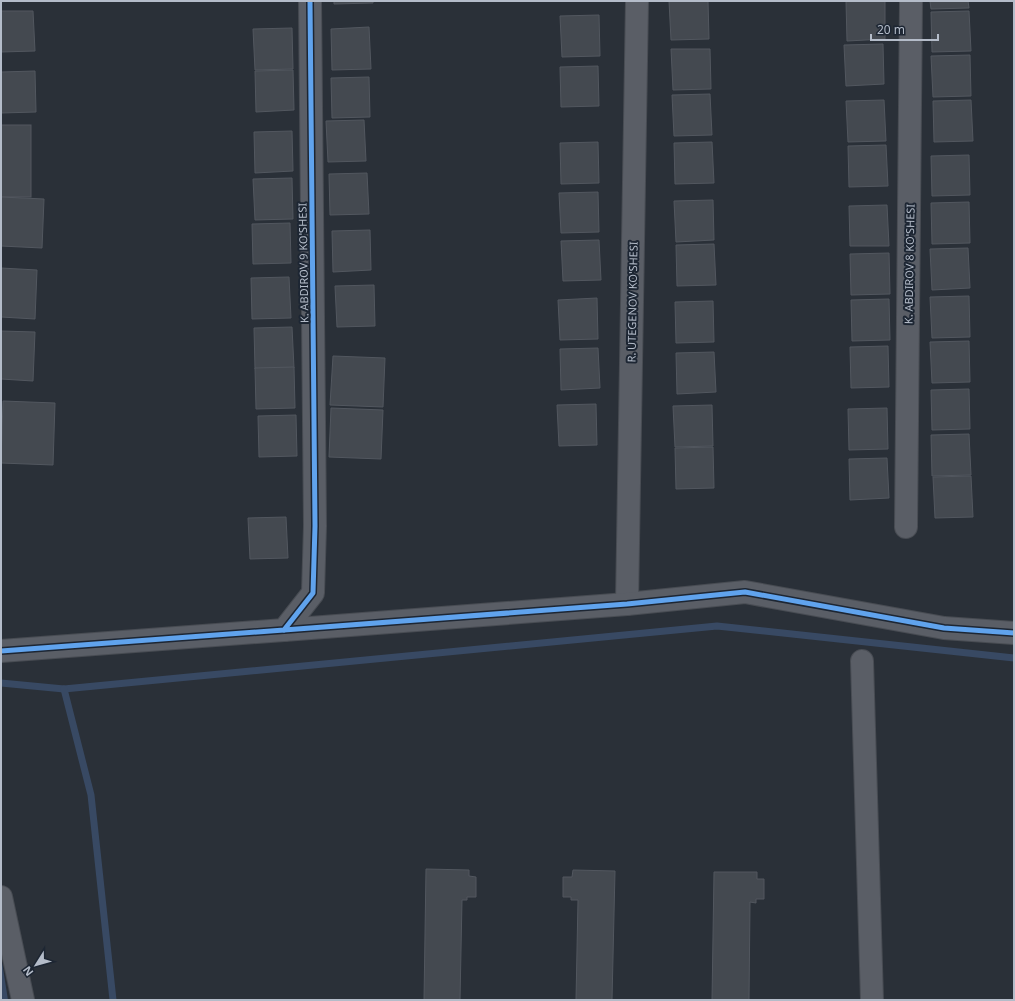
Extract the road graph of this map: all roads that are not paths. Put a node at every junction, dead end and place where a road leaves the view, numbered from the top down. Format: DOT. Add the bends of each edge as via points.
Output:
graph roads {
  1 [pos="310,1"];
  2 [pos="637,1"];
  3 [pos="912,1"];
  4 [pos="906,527"];
  5 [pos="627,604"];
  6 [pos="284,630"];
  7 [pos="1014,633"];
  8 [pos="1,651"];
  9 [pos="862,661"];
  10 [pos="1,897"];
  11 [pos="23,1000"];
  12 [pos="872,1000"];
  1 -- 6 [label="street, K. ABDIROV 9 KO'SHESI" via="315,526 313,593"];
  2 -- 5 [label="street, R. UTEGENOV KO'SHESI"];
  3 -- 4 [label="street, K. ABDIROV 8 KO'SHESI"];
  5 -- 6 [label="street"];
  5 -- 7 [label="street" via="745,592 944,628"];
  6 -- 8 [label="street"];
  9 -- 12 [label="street"];
  10 -- 11 [label="street"];
}
